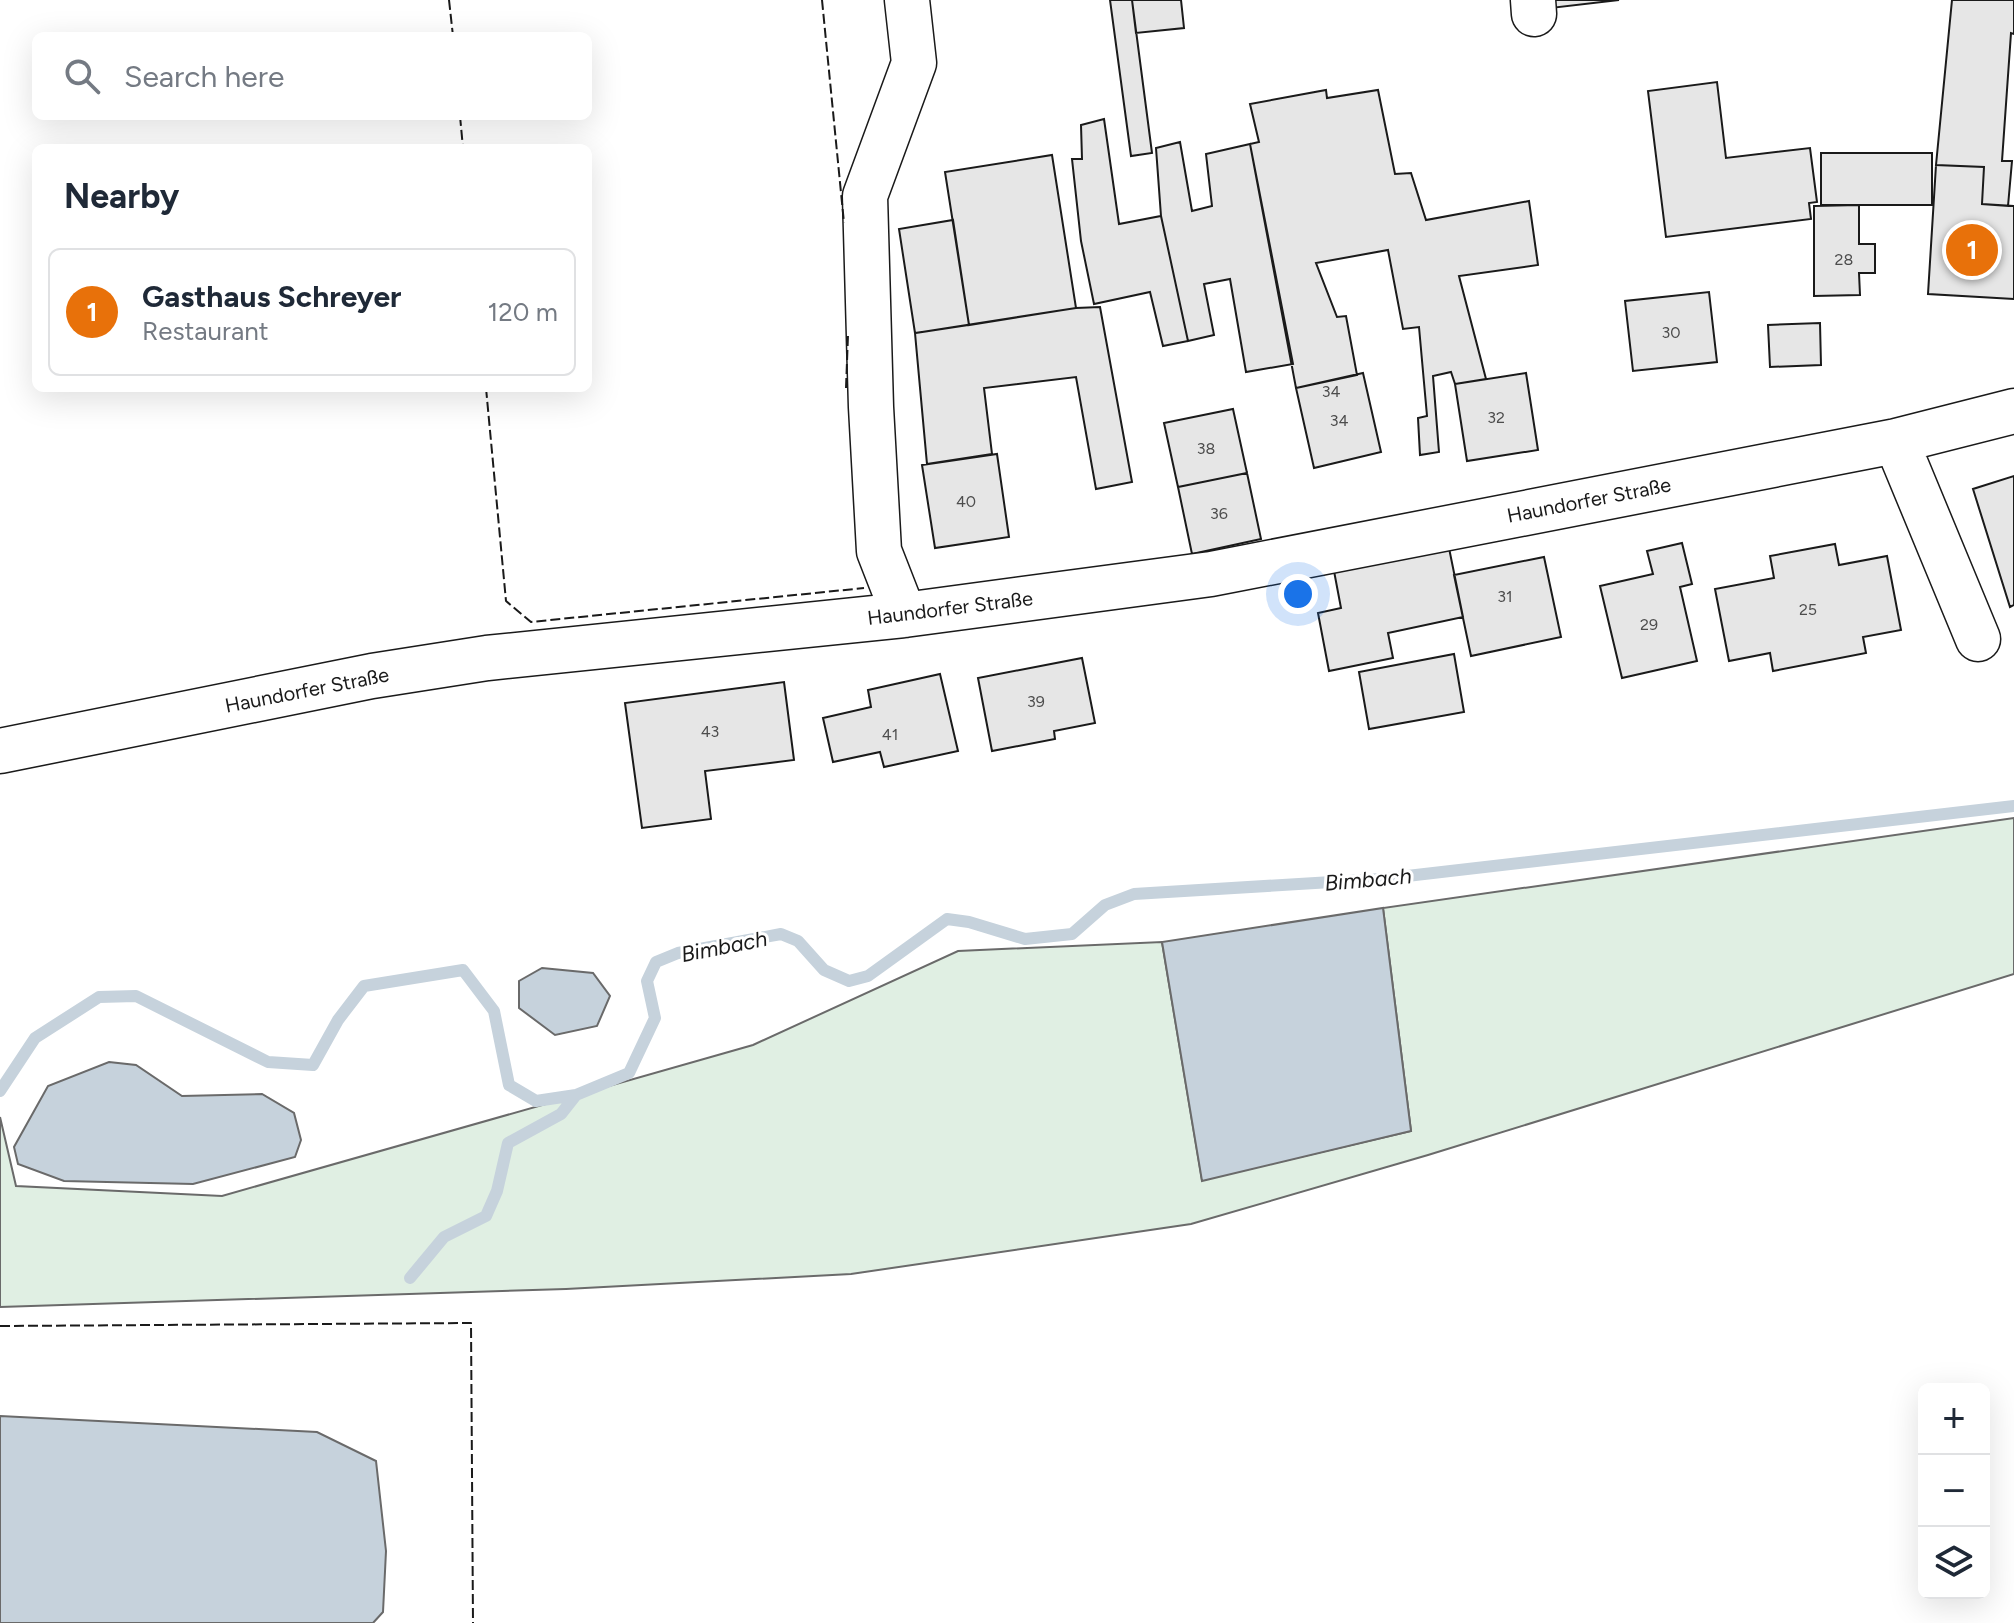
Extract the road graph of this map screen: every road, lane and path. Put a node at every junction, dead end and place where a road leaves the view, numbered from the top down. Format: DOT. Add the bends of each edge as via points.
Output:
graph roads {
  1 [pos="907,0"];
  2 [pos="2014,411"];
  3 [pos="1896,441"];
  4 [pos="904,615"];
  5 [pos="1978,639"];
  6 [pos="0,751"];
  1 -- 4 [label="street" via="914,63 865,196 879,551"];
  2 -- 3 [label="street, Haundorfer Straße"];
  3 -- 4 [label="street, Haundorfer Straße" via="1211,574"];
  3 -- 5 [label="street"];
  4 -- 6 [label="street, Haundorfer Straße" via="487,658"];
}
